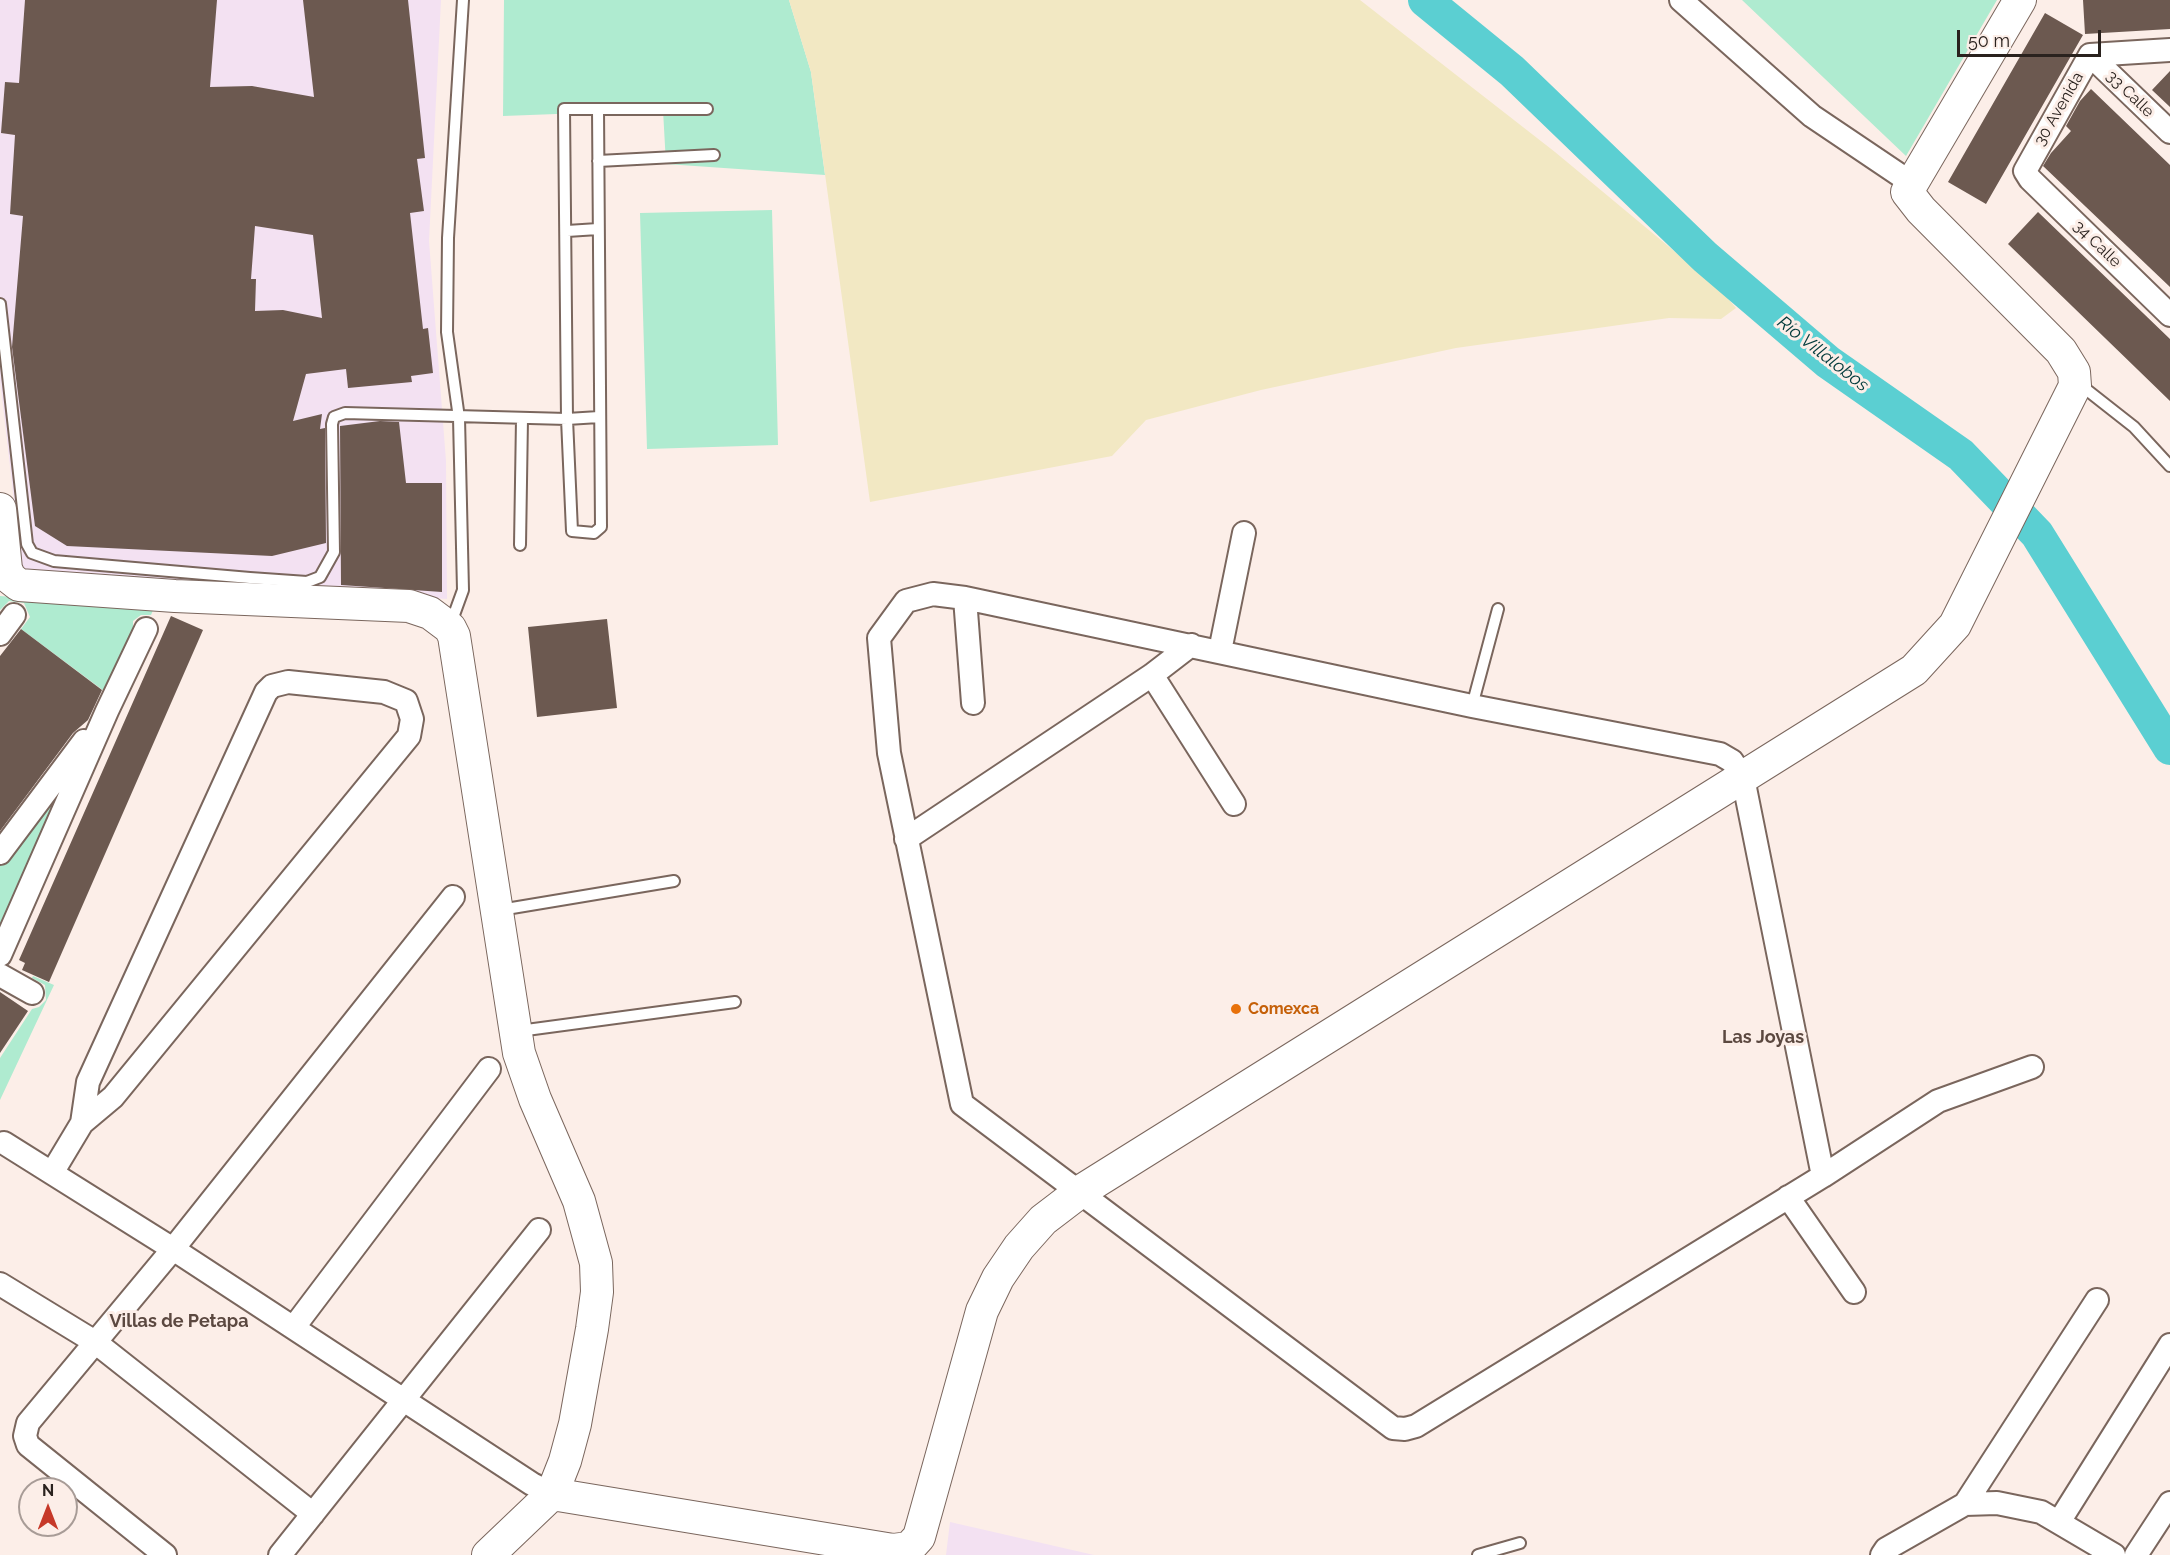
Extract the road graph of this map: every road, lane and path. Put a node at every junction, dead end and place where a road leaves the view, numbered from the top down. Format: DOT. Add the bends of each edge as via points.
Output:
graph roads {
  1 [pos="463,0"];
  2 [pos="1681,0"];
  3 [pos="2020,0"];
  4 [pos="2170,50"];
  5 [pos="2090,55"];
  6 [pos="598,109"];
  7 [pos="707,109"];
  8 [pos="2170,132"];
  9 [pos="714,155"];
  10 [pos="598,160"];
  11 [pos="2025,171"];
  12 [pos="1910,182"];
  13 [pos="598,229"];
  14 [pos="567,231"];
  15 [pos="0,304"];
  16 [pos="2170,315"];
  17 [pos="2074,385"];
  18 [pos="599,417"];
  19 [pos="459,418"];
  20 [pos="522,419"];
  21 [pos="567,419"];
  22 [pos="2170,466"];
  23 [pos="0,509"];
  24 [pos="1244,533"];
  25 [pos="520,545"];
  26 [pos="965,598"];
  27 [pos="1498,609"];
  28 [pos="14,615"];
  29 [pos="450,628"];
  30 [pos="147,629"];
  31 [pos="0,634"];
  32 [pos="1191,645"];
  33 [pos="1220,651"];
  34 [pos="1152,675"];
  35 [pos="973,703"];
  36 [pos="1472,706"];
  37 [pos="106,711"];
  38 [pos="1743,778"];
  39 [pos="1234,804"];
  40 [pos="906,839"];
  41 [pos="0,853"];
  42 [pos="674,881"];
  43 [pos="453,897"];
  44 [pos="497,911"];
  45 [pos="0,955"];
  46 [pos="0,975"];
  47 [pos="32,993"];
  48 [pos="735,1002"];
  49 [pos="516,1032"];
  50 [pos="2032,1067"];
  51 [pos="489,1069"];
  52 [pos="82,1123"];
  53 [pos="4,1143"];
  54 [pos="52,1173"];
  55 [pos="1823,1176"];
  56 [pos="1081,1191"];
  57 [pos="1788,1197"];
  58 [pos="539,1230"];
  59 [pos="173,1249"];
  60 [pos="0,1284"];
  61 [pos="1854,1292"];
  62 [pos="2097,1300"];
  63 [pos="294,1327"];
  64 [pos="95,1342"];
  65 [pos="2170,1345"];
  66 [pos="405,1400"];
  67 [pos="552,1494"];
  68 [pos="2170,1503"];
  69 [pos="1965,1504"];
  70 [pos="313,1514"];
  71 [pos="2059,1522"];
  72 [pos="1520,1543"];
  73 [pos="920,1552"];
  74 [pos="165,1555"];
  75 [pos="280,1555"];
  76 [pos="488,1555"];
  77 [pos="1478,1555"];
  78 [pos="1882,1555"];
  79 [pos="2114,1555"];
  80 [pos="2136,1555"];
  1 -- 19 [label="lane" via="448,238 447,332"];
  2 -- 12 [label="street" via="1812,116"];
  3 -- 12 [label="main road"];
  4 -- 5 [label="street, 30 Avenida"];
  5 -- 8 [label="street, 33 Calle"];
  5 -- 11 [label="street, 30 Avenida"];
  6 -- 7 [label="lane"];
  6 -- 10 [label="lane"];
  6 -- 14 [label="lane" via="564,109"];
  9 -- 10 [label="lane"];
  10 -- 13 [label="lane"];
  11 -- 16 [label="street, 34 Calle"];
  12 -- 17 [label="main road" via="1909,196 2061,351 2072,367"];
  13 -- 14 [label="lane"];
  13 -- 18 [label="lane"];
  14 -- 21 [label="lane"];
  15 -- 19 [label="lane" via="27,544 32,553 54,561 307,582 320,577 334,552 334,417 345,413"];
  17 -- 22 [label="lane" via="2134,428"];
  17 -- 38 [label="main road" via="1955,625 1914,670"];
  18 -- 21 [label="lane"];
  18 -- 21 [label="lane" via="601,527 594,533 572,531"];
  19 -- 20 [label="lane"];
  19 -- 29 [label="lane" via="463,590"];
  20 -- 21 [label="lane"];
  20 -- 25 [label="lane"];
  23 -- 29 [label="main road" via="6,569 19,585 409,606 430,613"];
  24 -- 33 [label="street"];
  26 -- 32 [label="street"];
  26 -- 35 [label="street"];
  26 -- 40 [label="street" via="933,594 906,601 879,638 888,753"];
  27 -- 36 [label="lane"];
  28 -- 31 [label="street"];
  29 -- 44 [label="main road" via="459,660"];
  30 -- 37 [label="street"];
  32 -- 33 [label="street"];
  32 -- 34 [label="street"];
  33 -- 36 [label="street"];
  34 -- 39 [label="street"];
  34 -- 40 [label="street"];
  36 -- 38 [label="street" via="1720,754 1732,761"];
  37 -- 41 [label="street"];
  37 -- 45 [label="street"];
  38 -- 55 [label="street"];
  38 -- 56 [label="main road"];
  40 -- 56 [label="street" via="962,1104"];
  42 -- 44 [label="lane"];
  43 -- 59 [label="street"];
  44 -- 49 [label="main road"];
  46 -- 47 [label="street"];
  48 -- 49 [label="lane"];
  49 -- 67 [label="main road" via="535,1099 579,1201 596,1263 597,1292 575,1424"];
  50 -- 55 [label="street" via="1938,1101"];
  51 -- 63 [label="street"];
  52 -- 52 [label="street" via="88,1082 266,692 288,682 384,692 406,701 412,718 409,736 113,1097"];
  52 -- 54 [label="street"];
  53 -- 54 [label="street"];
  54 -- 59 [label="street"];
  55 -- 57 [label="street"];
  56 -- 57 [label="street" via="1393,1428 1405,1429 1416,1426"];
  56 -- 73 [label="main road" via="1043,1220 1019,1247 982,1311 919,1538"];
  57 -- 61 [label="street"];
  58 -- 66 [label="street"];
  59 -- 63 [label="street"];
  59 -- 64 [label="street"];
  60 -- 64 [label="street"];
  62 -- 69 [label="street"];
  63 -- 66 [label="street"];
  64 -- 70 [label="street"];
  64 -- 74 [label="street" via="28,1423 26,1440"];
  65 -- 71 [label="street"];
  66 -- 67 [label="street"];
  66 -- 70 [label="street"];
  67 -- 73 [label="main road"];
  67 -- 76 [label="main road"];
  68 -- 80 [label="street"];
  69 -- 71 [label="street" via="1997,1503 2041,1512"];
  69 -- 78 [label="street" via="1886,1549"];
  70 -- 75 [label="street"];
  71 -- 79 [label="street"];
  72 -- 77 [label="lane"];
}
